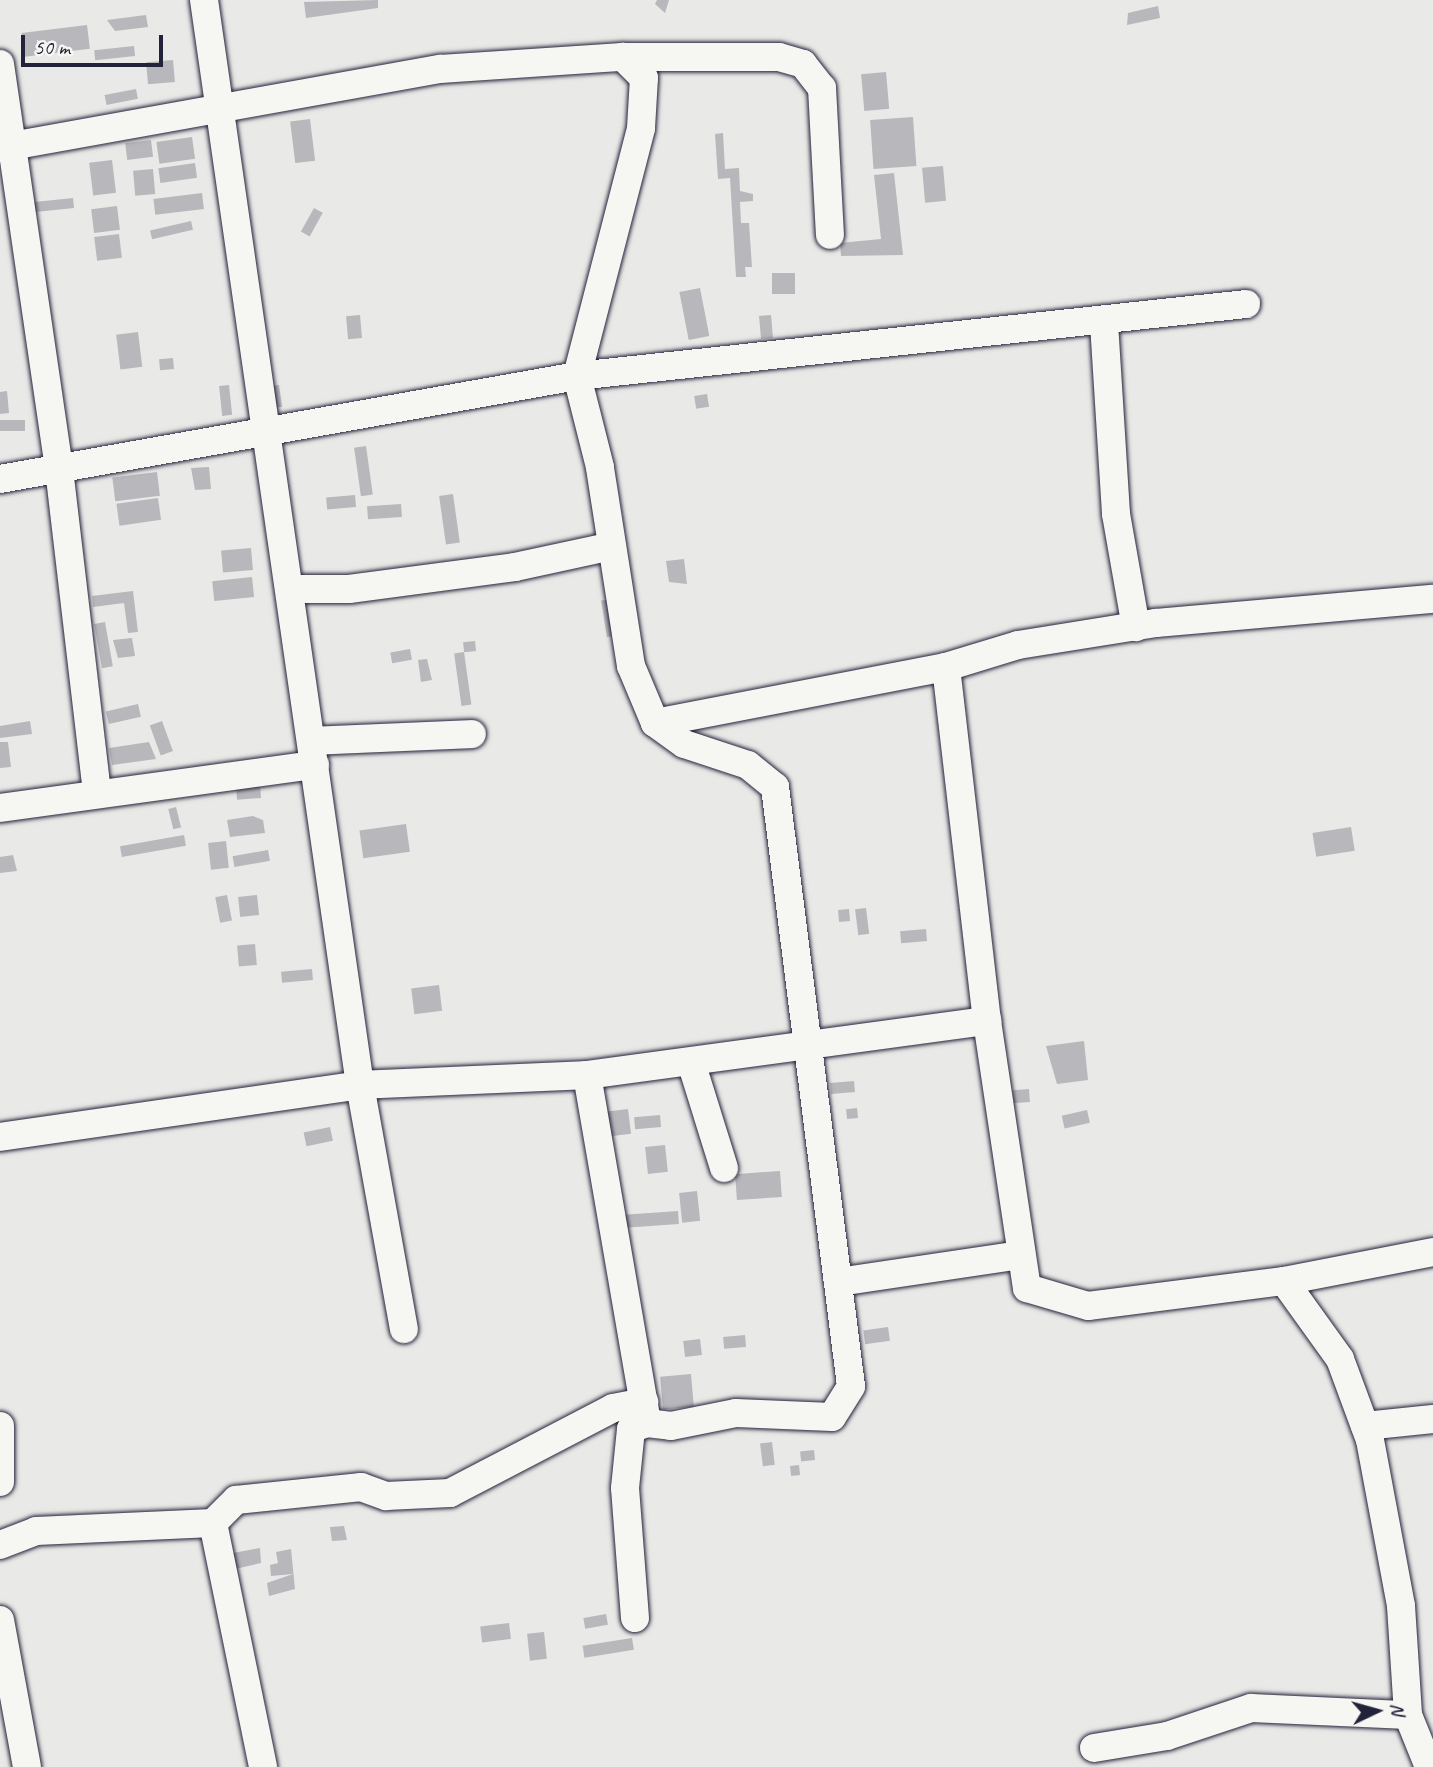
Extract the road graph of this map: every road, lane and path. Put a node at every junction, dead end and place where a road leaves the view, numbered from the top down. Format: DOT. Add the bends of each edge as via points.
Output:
graph roads {
  1 [pos="204,0"];
  2 [pos="623,57"];
  3 [pos="0,64"];
  4 [pos="219,111"];
  5 [pos="7,147"];
  6 [pos="830,235"];
  7 [pos="1246,304"];
  8 [pos="1104,323"];
  9 [pos="576,376"];
  10 [pos="268,432"];
  11 [pos="59,469"];
  12 [pos="0,479"];
  13 [pos="612,546"];
  14 [pos="292,589"];
  15 [pos="1433,599"];
  16 [pos="1136,627"];
  17 [pos="946,667"];
  18 [pos="655,723"];
  19 [pos="472,734"];
  20 [pos="313,753"];
  21 [pos="97,793"];
  22 [pos="0,808"];
  23 [pos="987,1021"];
  24 [pos="807,1047"];
  25 [pos="691,1062"];
  26 [pos="587,1075"];
  27 [pos="360,1085"];
  28 [pos="0,1137"];
  29 [pos="724,1168"];
  30 [pos="1433,1252"];
  31 [pos="1021,1255"];
  32 [pos="1284,1281"];
  33 [pos="838,1282"];
  34 [pos="404,1329"];
  35 [pos="645,1412"];
  36 [pos="1433,1419"];
  37 [pos="0,1426"];
  38 [pos="1364,1426"];
  39 [pos="0,1482"];
  40 [pos="213,1523"];
  41 [pos="0,1545"];
  42 [pos="635,1618"];
  43 [pos="0,1620"];
  44 [pos="1408,1715"];
  45 [pos="1094,1748"];
  46 [pos="1427,1753"];
  47 [pos="27,1767"];
  48 [pos="263,1767"];
  1 -- 4 [label="street"];
  2 -- 4 [label="street" via="440,69"];
  2 -- 6 [label="street" via="779,57 803,64 822,88"];
  2 -- 9 [label="street" via="644,78 641,128"];
  3 -- 5 [label="street"];
  4 -- 5 [label="street"];
  4 -- 10 [label="street"];
  5 -- 11 [label="street"];
  7 -- 8 [label="street"];
  8 -- 9 [label="street"];
  8 -- 16 [label="street" via="1116,514"];
  9 -- 10 [label="street"];
  9 -- 13 [label="street"];
  10 -- 11 [label="street"];
  10 -- 14 [label="street"];
  11 -- 12 [label="street"];
  11 -- 21 [label="street"];
  13 -- 14 [label="street" via="515,567 349,589"];
  13 -- 18 [label="street" via="631,666"];
  14 -- 20 [label="street"];
  15 -- 16 [label="street"];
  16 -- 17 [label="street" via="1018,645"];
  17 -- 18 [label="street"];
  17 -- 23 [label="street"];
  18 -- 24 [label="street" via="684,744 748,765 775,788"];
  19 -- 20 [label="street"];
  20 -- 21 [label="street"];
  20 -- 27 [label="street"];
  21 -- 22 [label="street"];
  23 -- 24 [label="street"];
  23 -- 31 [label="street"];
  24 -- 25 [label="street"];
  24 -- 33 [label="street"];
  25 -- 26 [label="street"];
  25 -- 29 [label="street"];
  26 -- 27 [label="street"];
  26 -- 35 [label="street"];
  27 -- 28 [label="street"];
  27 -- 34 [label="street"];
  30 -- 32 [label="street"];
  31 -- 32 [label="street" via="1027,1288 1059,1302 1088,1306"];
  31 -- 33 [label="street"];
  32 -- 38 [label="street" via="1340,1359"];
  33 -- 35 [label="street" via="851,1386 832,1417 736,1413 671,1426"];
  35 -- 40 [label="street" via="613,1408 450,1493 386,1496 361,1487 236,1500"];
  35 -- 42 [label="street" via="631,1429 625,1488"];
  36 -- 38 [label="street"];
  37 -- 39 [label="street"];
  38 -- 44 [label="street" via="1401,1606"];
  40 -- 41 [label="street" via="36,1531"];
  40 -- 48 [label="street"];
  43 -- 47 [label="street"];
  44 -- 45 [label="street" via="1251,1709 1167,1736"];
  44 -- 46 [label="street"];
}
